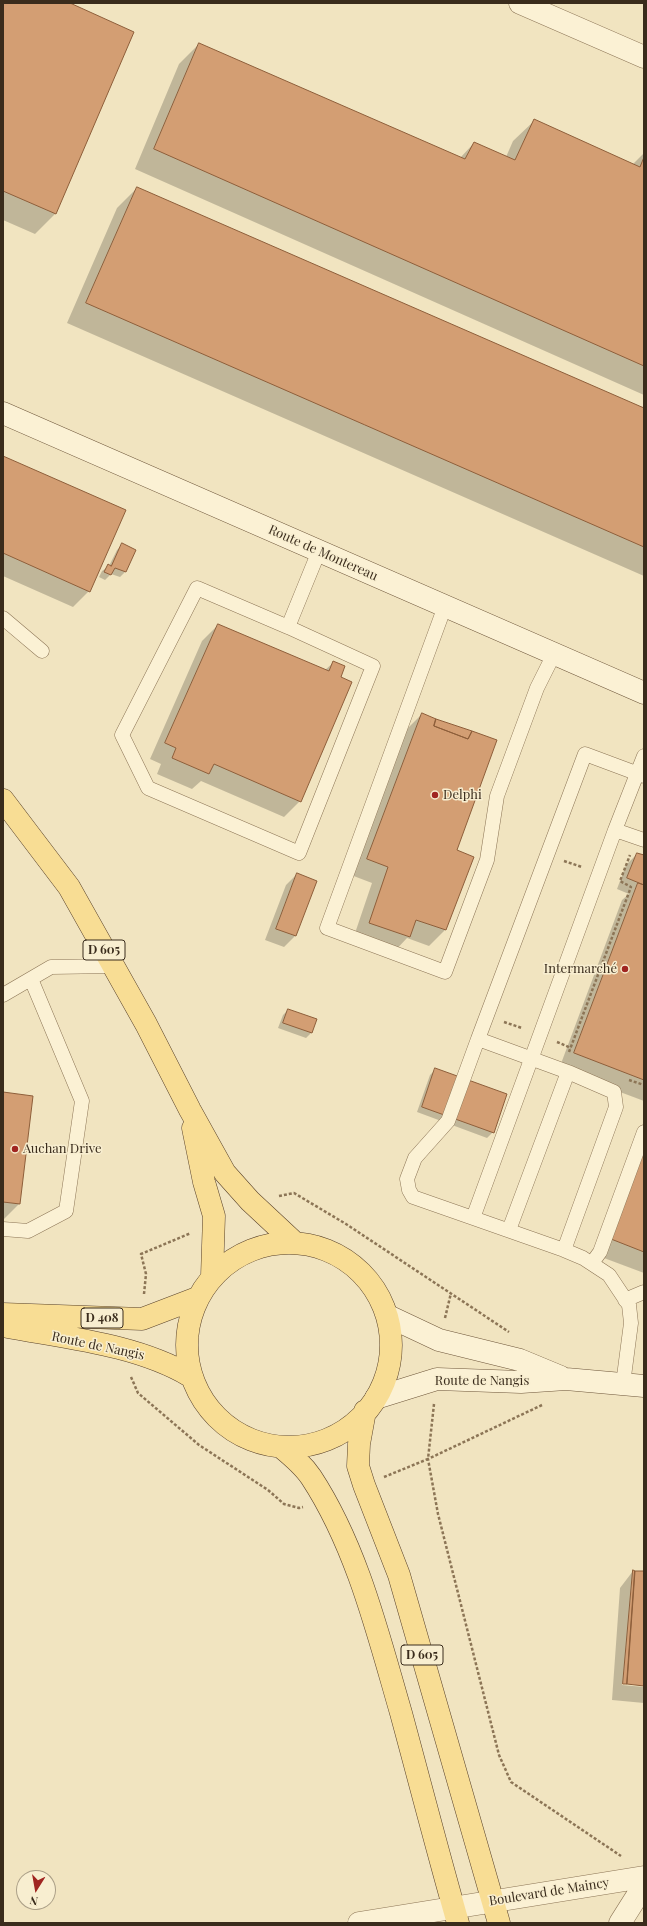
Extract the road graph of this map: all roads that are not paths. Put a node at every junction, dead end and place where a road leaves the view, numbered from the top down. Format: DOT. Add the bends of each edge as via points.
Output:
graph roads {
  1 [pos="520,3"];
  2 [pos="644,57"];
  3 [pos="3,413"];
  4 [pos="319,551"];
  5 [pos="445,606"];
  6 [pos="3,618"];
  7 [pos="288,627"];
  8 [pos="42,651"];
  9 [pos="554,654"];
  10 [pos="644,692"];
  11 [pos="644,756"];
  12 [pos="640,774"];
  13 [pos="3,800"];
  14 [pos="614,830"];
  15 [pos="638,844"];
  16 [pos="113,966"];
  17 [pos="31,979"];
  18 [pos="3,995"];
  19 [pos="478,1039"];
  20 [pos="531,1059"];
  21 [pos="568,1072"];
  22 [pos="190,1110"];
  23 [pos="644,1132"];
  24 [pos="473,1218"];
  25 [pos="3,1229"];
  26 [pos="509,1230"];
  27 [pos="295,1243"];
  28 [pos="564,1250"];
  29 [pos="592,1263"];
  30 [pos="212,1276"];
  31 [pos="644,1292"];
  32 [pos="197,1298"];
  33 [pos="626,1300"];
  34 [pos="3,1314"];
  35 [pos="388,1316"];
  36 [pos="3,1326"];
  37 [pos="190,1376"];
  38 [pos="566,1379"];
  39 [pos="634,1385"];
  40 [pos="371,1404"];
  41 [pos="281,1447"];
  42 [pos="644,1877"];
  43 [pos="644,1885"];
  44 [pos="493,1900"];
  45 [pos="456,1915"];
  46 [pos="358,1923"];
  47 [pos="499,1923"];
  48 [pos="620,1923"];
  1 -- 2 [label="main road"];
  3 -- 4 [label="main road, Route de Montereau"];
  4 -- 5 [label="main road, Route de Montereau"];
  4 -- 7 [label="lane"];
  5 -- 9 [label="main road, Route de Montereau"];
  5 -- 9 [label="lane" via="327,928 445,972 487,860 497,796 538,688"];
  6 -- 8 [label="lane"];
  7 -- 7 [label="lane" via="197,588 122,735 148,788 299,853 373,666"];
  9 -- 10 [label="main road, Route de Montereau"];
  11 -- 12 [label="lane"];
  12 -- 14 [label="lane"];
  12 -- 19 [label="lane" via="585,754"];
  13 -- 16 [label="main road, D 605" via="69,887"];
  14 -- 15 [label="lane"];
  14 -- 20 [label="lane"];
  16 -- 17 [label="lane" via="51,967"];
  16 -- 22 [label="main road, D 605"];
  17 -- 18 [label="lane"];
  17 -- 25 [label="lane" via="82,1100 66,1211 28,1231"];
  19 -- 20 [label="lane"];
  19 -- 24 [label="lane" via="448,1121 414,1158 407,1179 413,1197"];
  20 -- 21 [label="lane"];
  20 -- 24 [label="lane"];
  21 -- 26 [label="lane"];
  21 -- 28 [label="lane" via="614,1092 616,1107"];
  22 -- 27 [label="main road, D 605" via="225,1173 250,1201"];
  22 -- 30 [label="main road, D 605" via="204,1182 214,1216"];
  23 -- 29 [label="lane" via="600,1252"];
  24 -- 26 [label="lane"];
  26 -- 28 [label="lane"];
  27 -- 30 [label="main road" via="270,1243 251,1250 231,1260"];
  27 -- 35 [label="main road" via="328,1250 352,1264 363,1273 380,1295"];
  28 -- 29 [label="lane"];
  29 -- 33 [label="lane" via="609,1274"];
  30 -- 32 [label="main road"];
  31 -- 33 [label="lane"];
  32 -- 34 [label="main road, Route de Nangis / D 408" via="142,1319"];
  32 -- 37 [label="main road" via="189,1325 187,1353"];
  33 -- 39 [label="lane" via="631,1323"];
  35 -- 38 [label="main road, Route de Nangis" via="439,1340 520,1360"];
  35 -- 40 [label="main road" via="391,1344 388,1370"];
  36 -- 37 [label="main road, Route de Nangis / D 408" via="138,1353 171,1365"];
  37 -- 41 [label="main road" via="200,1399 216,1419 256,1442"];
  38 -- 39 [label="main road, Route de Nangis"];
  38 -- 40 [label="main road, Route de Nangis" via="521,1382 437,1379"];
  40 -- 41 [label="main road" via="349,1428 332,1439 298,1447"];
  40 -- 44 [label="main road, D 605" via="359,1444 358,1466 399,1575"];
  41 -- 45 [label="main road, D 605" via="300,1463 324,1500 363,1586"];
  42 -- 44 [label="main road, Boulevard de Maincy"];
  43 -- 48 [label="main road"];
  44 -- 45 [label="main road, Boulevard de Maincy"];
  44 -- 47 [label="main road, D 605"];
  45 -- 46 [label="main road, Boulevard de Maincy"];
}
